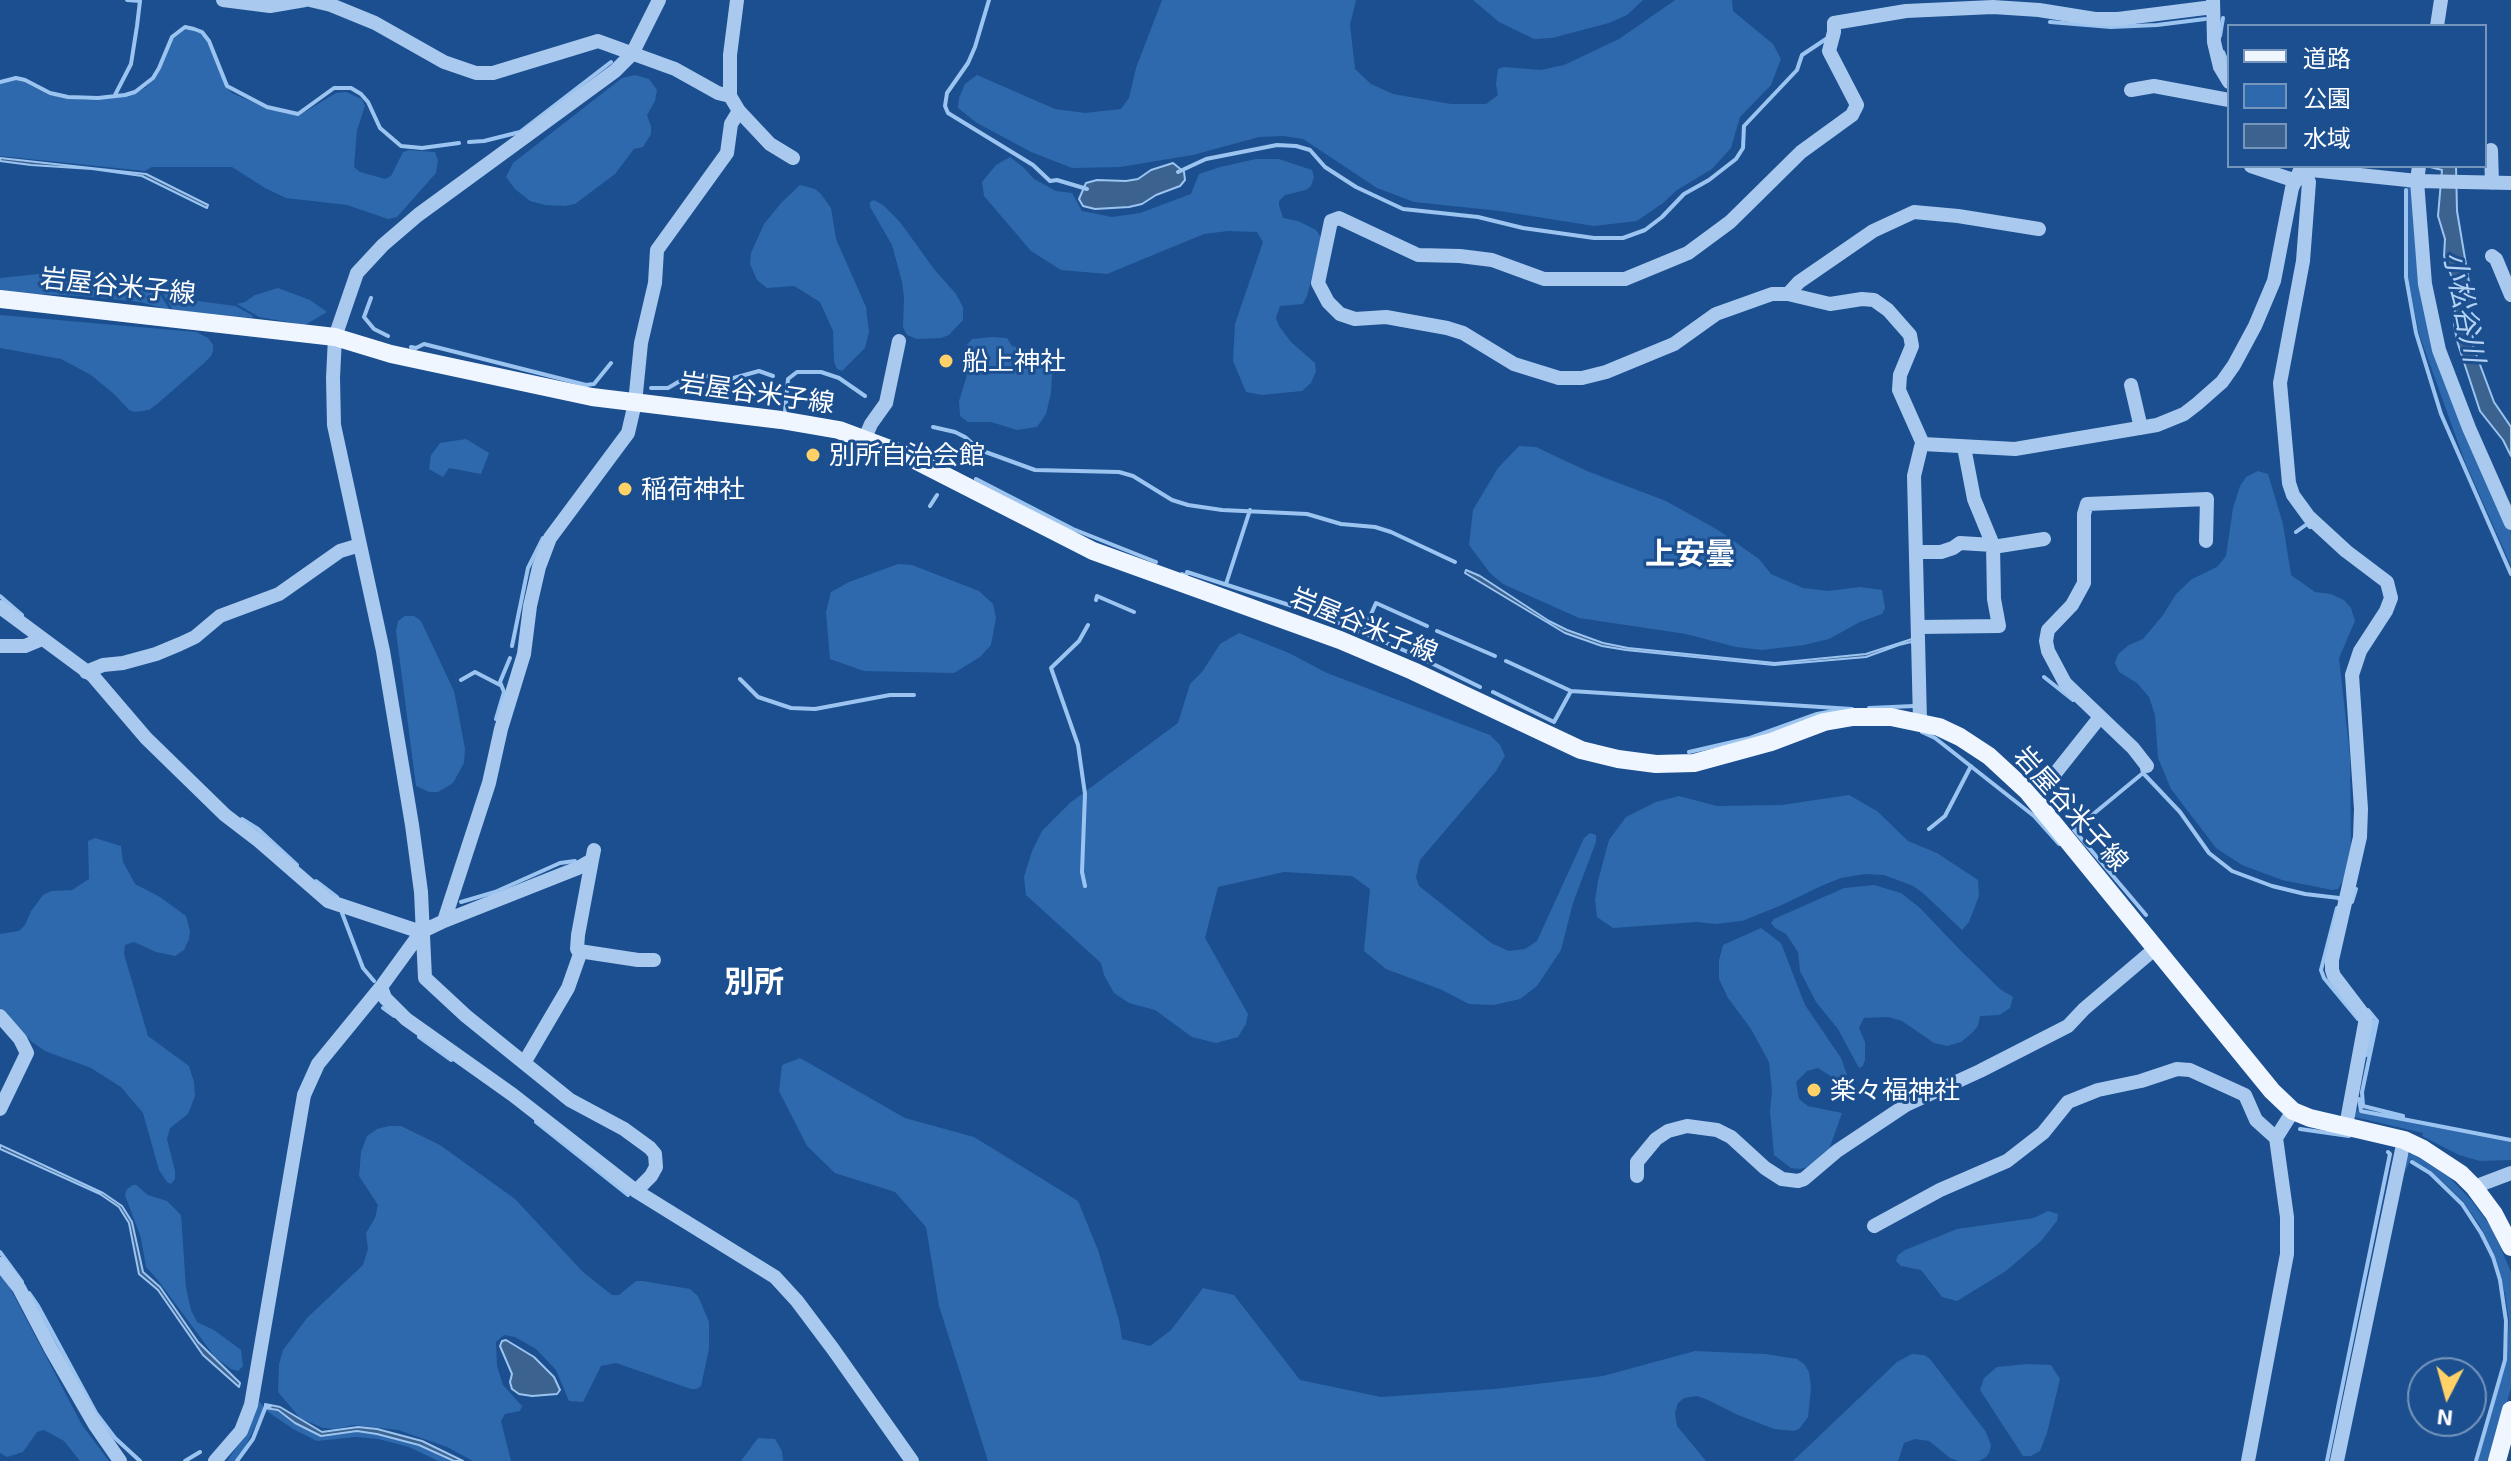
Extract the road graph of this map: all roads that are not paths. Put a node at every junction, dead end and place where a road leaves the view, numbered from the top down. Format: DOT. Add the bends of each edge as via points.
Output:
graph roads {
  1 [pos="223,0"];
  2 [pos="307,0"];
  3 [pos="659,0"];
  4 [pos="737,0"];
  5 [pos="2441,0"];
  6 [pos="2213,4"];
  7 [pos="2437,24"];
  8 [pos="632,54"];
  9 [pos="2227,79"];
  10 [pos="2131,90"];
  11 [pos="730,96"];
  12 [pos="2227,100"];
  13 [pos="739,111"];
  14 [pos="2491,150"];
  15 [pos="793,158"];
  16 [pos="2267,168"];
  17 [pos="2300,172"];
  18 [pos="2421,176"];
  19 [pos="2489,183"];
  20 [pos="2511,183"];
  21 [pos="2039,229"];
  22 [pos="2492,256"];
  23 [pos="1788,294"];
  24 [pos="2511,295"];
  25 [pos="0,299"];
  26 [pos="335,337"];
  27 [pos="899,341"];
  28 [pos="2131,385"];
  29 [pos="635,403"];
  30 [pos="2141,428"];
  31 [pos="865,438"];
  32 [pos="1923,444"];
  33 [pos="1964,447"];
  34 [pos="2511,523"];
  35 [pos="1956,527"];
  36 [pos="2044,539"];
  37 [pos="2206,541"];
  38 [pos="1960,543"];
  39 [pos="360,545"];
  40 [pos="1993,546"];
  41 [pos="1916,552"];
  42 [pos="0,607"];
  43 [pos="1919,627"];
  44 [pos="42,639"];
  45 [pos="0,646"];
  46 [pos="86,672"];
  47 [pos="2100,717"];
  48 [pos="1920,721"];
  49 [pos="2147,766"];
  50 [pos="2034,800"];
  51 [pos="444,921"];
  52 [pos="421,932"];
  53 [pos="2157,947"];
  54 [pos="579,951"];
  55 [pos="654,960"];
  56 [pos="381,987"];
  57 [pos="0,1016"];
  58 [pos="524,1063"];
  59 [pos="0,1109"];
  60 [pos="2293,1111"];
  61 [pos="2346,1126"];
  62 [pos="2276,1138"];
  63 [pos="2404,1140"];
  64 [pos="2511,1173"];
  65 [pos="1637,1176"];
  66 [pos="2474,1187"];
  67 [pos="636,1191"];
  68 [pos="1874,1226"];
  69 [pos="2511,1247"];
  70 [pos="0,1264"];
  71 [pos="2511,1410"];
  72 [pos="120,1461"];
  73 [pos="215,1461"];
  74 [pos="912,1461"];
  75 [pos="2248,1461"];
  76 [pos="2337,1461"];
  77 [pos="2497,1461"];
  1 -- 2 [label="street" via="270,6"];
  2 -- 8 [label="street" via="375,23 444,62 476,73 493,73 598,41"];
  3 -- 8 [label="street"];
  4 -- 11 [label="street"];
  5 -- 7 [label="street"];
  6 -- 9 [label="street" via="2214,42"];
  6 -- 23 [label="street" via="2118,19 1993,7 1906,11 1834,23 1829,51 1856,111 1801,152 1730,222 1688,253 1625,279 1544,279 1492,260 1418,255 1334,218 1318,283 1340,314 1447,328 1514,364 1570,379 1596,376 1674,344 1734,306"];
  8 -- 11 [label="street"];
  8 -- 26 [label="street" via="383,245 357,273"];
  10 -- 12 [label="street" via="2154,86"];
  11 -- 13 [label="street"];
  13 -- 15 [label="street" via="770,144"];
  13 -- 29 [label="street" via="731,124 727,153 657,250"];
  14 -- 19 [label="street"];
  16 -- 17 [label="street"];
  17 -- 18 [label="street"];
  17 -- 30 [label="street" via="2292,188 2274,281 2234,365 2184,414"];
  17 -- 61 [label="street" via="2309,182 2303,261 2280,383 2289,483 2309,517 2387,582 2391,598 2352,675 2360,837 2332,970 2366,1018"];
  18 -- 19 [label="street"];
  18 -- 34 [label="street" via="2425,284 2439,350"];
  19 -- 20 [label="street"];
  21 -- 23 [label="street" via="1914,212 1873,231"];
  22 -- 24 [label="street"];
  23 -- 32 [label="street" via="1830,304 1868,299 1907,329 1912,346 1899,390"];
  25 -- 26 [label="main road, 岩屋谷米子線"];
  26 -- 29 [label="main road, 岩屋谷米子線" via="391,354"];
  26 -- 39 [label="street" via="334,425"];
  27 -- 31 [label="street" via="886,403"];
  28 -- 30 [label="street"];
  29 -- 31 [label="main road, 岩屋谷米子線" via="791,421"];
  29 -- 51 [label="street" via="628,433 544,552 524,654"];
  30 -- 33 [label="street" via="2015,449"];
  31 -- 48 [label="main road, 岩屋谷米子線" via="1093,551 1340,640 1581,750 1656,764 1694,763 1824,722 1865,717"];
  32 -- 33 [label="street"];
  32 -- 41 [label="street" via="1914,476"];
  33 -- 40 [label="street" via="1974,499"];
  35 -- 38 [label="street"];
  36 -- 40 [label="street"];
  37 -- 47 [label="street" via="2207,499 2087,504 2084,583 2048,630 2046,641 2065,683"];
  38 -- 40 [label="street"];
  38 -- 41 [label="street" via="1941,552"];
  39 -- 46 [label="street" via="340,551 279,594 220,616 180,644"];
  39 -- 52 [label="street" via="412,825"];
  40 -- 43 [label="street" via="1999,626"];
  41 -- 43 [label="street"];
  42 -- 44 [label="street"];
  43 -- 48 [label="street"];
  44 -- 45 [label="street" via="25,646"];
  44 -- 46 [label="street"];
  46 -- 52 [label="street" via="225,815 328,901"];
  47 -- 49 [label="street"];
  47 -- 50 [label="street"];
  48 -- 50 [label="main road, 岩屋谷米子線" via="1989,756"];
  50 -- 53 [label="main road, 岩屋谷米子線"];
  51 -- 52 [label="street"];
  51 -- 54 [label="street" via="593,855"];
  52 -- 56 [label="street"];
  52 -- 58 [label="street" via="425,978"];
  53 -- 60 [label="main road, 岩屋谷米子線"];
  53 -- 65 [label="street" via="2068,1026 1906,1105 1804,1179 1782,1179 1731,1137 1687,1126 1656,1139 1637,1162"];
  54 -- 55 [label="street"];
  54 -- 58 [label="street" via="568,988"];
  56 -- 67 [label="street" via="406,1019"];
  56 -- 73 [label="street" via="318,1064 304,1095 251,1405 241,1431"];
  57 -- 59 [label="street" via="27,1053"];
  58 -- 67 [label="street" via="570,1100 650,1148 656,1167"];
  60 -- 61 [label="main road, 岩屋谷米子線"];
  60 -- 62 [label="street"];
  61 -- 63 [label="main road, 岩屋谷米子線"];
  62 -- 68 [label="street" via="2256,1120 2245,1095 2177,1069 2068,1102 2043,1133 2007,1161"];
  62 -- 75 [label="street" via="2287,1254"];
  63 -- 66 [label="main road, 岩屋谷米子線"];
  63 -- 76 [label="street"];
  64 -- 66 [label="street"];
  66 -- 69 [label="main road, 岩屋谷米子線"];
  67 -- 74 [label="street" via="775,1277"];
  70 -- 72 [label="street"];
  71 -- 77 [label="main road"];
}
